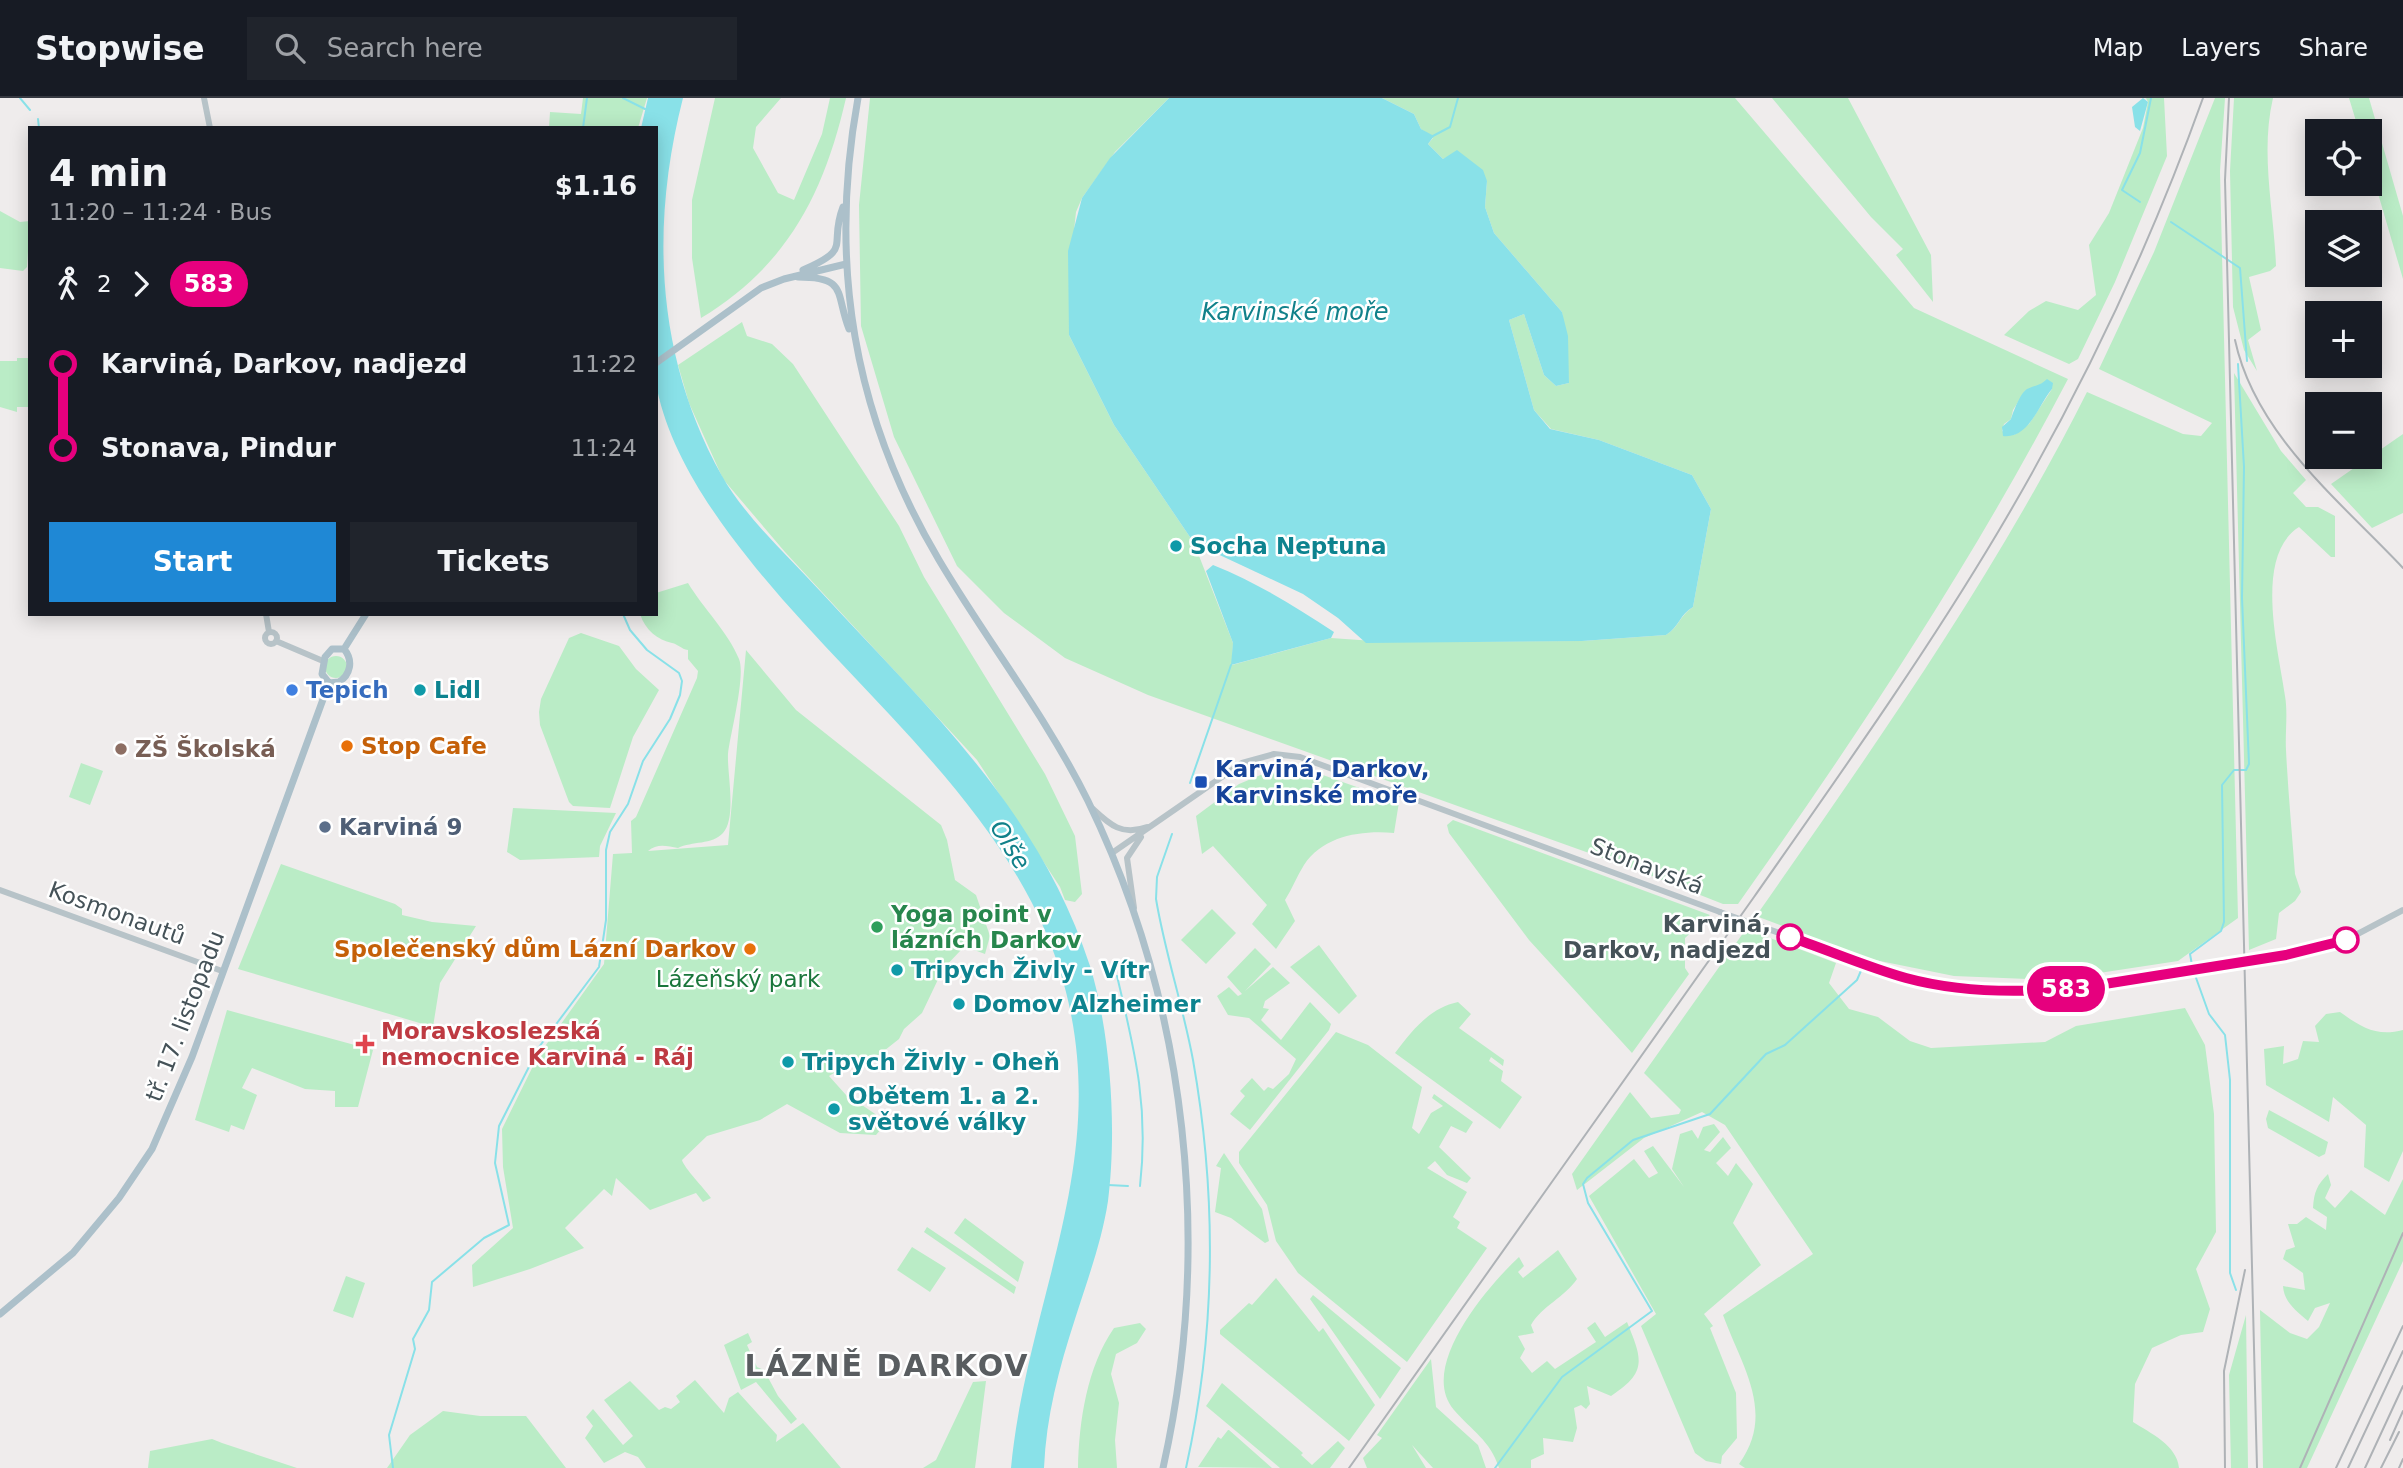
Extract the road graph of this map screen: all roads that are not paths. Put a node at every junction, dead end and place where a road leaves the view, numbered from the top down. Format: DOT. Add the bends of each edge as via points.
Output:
graph roads {
  1 [pos="204,98"];
  2 [pos="858,98"];
  3 [pos="210,126"];
  4 [pos="845,201"];
  5 [pos="846,264"];
  6 [pos="787,278"];
  7 [pos="854,340"];
  8 [pos="658,362"];
  9 [pos="266,616"];
  10 [pos="365,616"];
  11 [pos="344,649"];
  12 [pos="323,661"];
  13 [pos="328,683"];
  14 [pos="1091,807"];
  15 [pos="1161,820"];
  16 [pos="1112,853"];
  17 [pos="0,890"];
  18 [pos="2403,910"];
  19 [pos="1135,915"];
  20 [pos="222,971"];
  21 [pos="0,1314"];
  22 [pos="1163,1468"];
  1 -- 3 [label="street"];
  2 -- 4 [label="main road"];
  4 -- 5 [label="main road"];
  4 -- 6 [label="main road" via="839,241 831,257"];
  5 -- 6 [label="main road"];
  5 -- 7 [label="main road"];
  6 -- 7 [label="main road" via="825,278 836,286"];
  6 -- 8 [label="main road" via="761,288"];
  7 -- 14 [label="main road" via="879,430 918,522 1040,715"];
  9 -- 12 [label="street" via="269,632 276,640"];
  10 -- 11 [label="main road"];
  11 -- 12 [label="main road" via="332,649"];
  11 -- 13 [label="main road" via="348,673 339,682"];
  12 -- 13 [label="main road" via="322,674"];
  13 -- 20 [label="main road, tř. 17. listopadu"];
  14 -- 15 [label="street" via="1118,830 1143,828"];
  14 -- 16 [label="main road"];
  15 -- 16 [label="street, Stonavská"];
  15 -- 18 [label="street, Stonavská, bridge" via="1242,763 1284,754 1909,979 1976,990 2092,986 2314,949 2350,938"];
  15 -- 19 [label="street" via="1138,840 1127,858"];
  16 -- 19 [label="main road"];
  17 -- 20 [label="street, Kosmonautů"];
  19 -- 22 [label="main road" via="1170,1049 1187,1182 1186,1319"];
  20 -- 21 [label="main road, tř. 17. listopadu" via="170,1111 143,1164 73,1252"];
}
